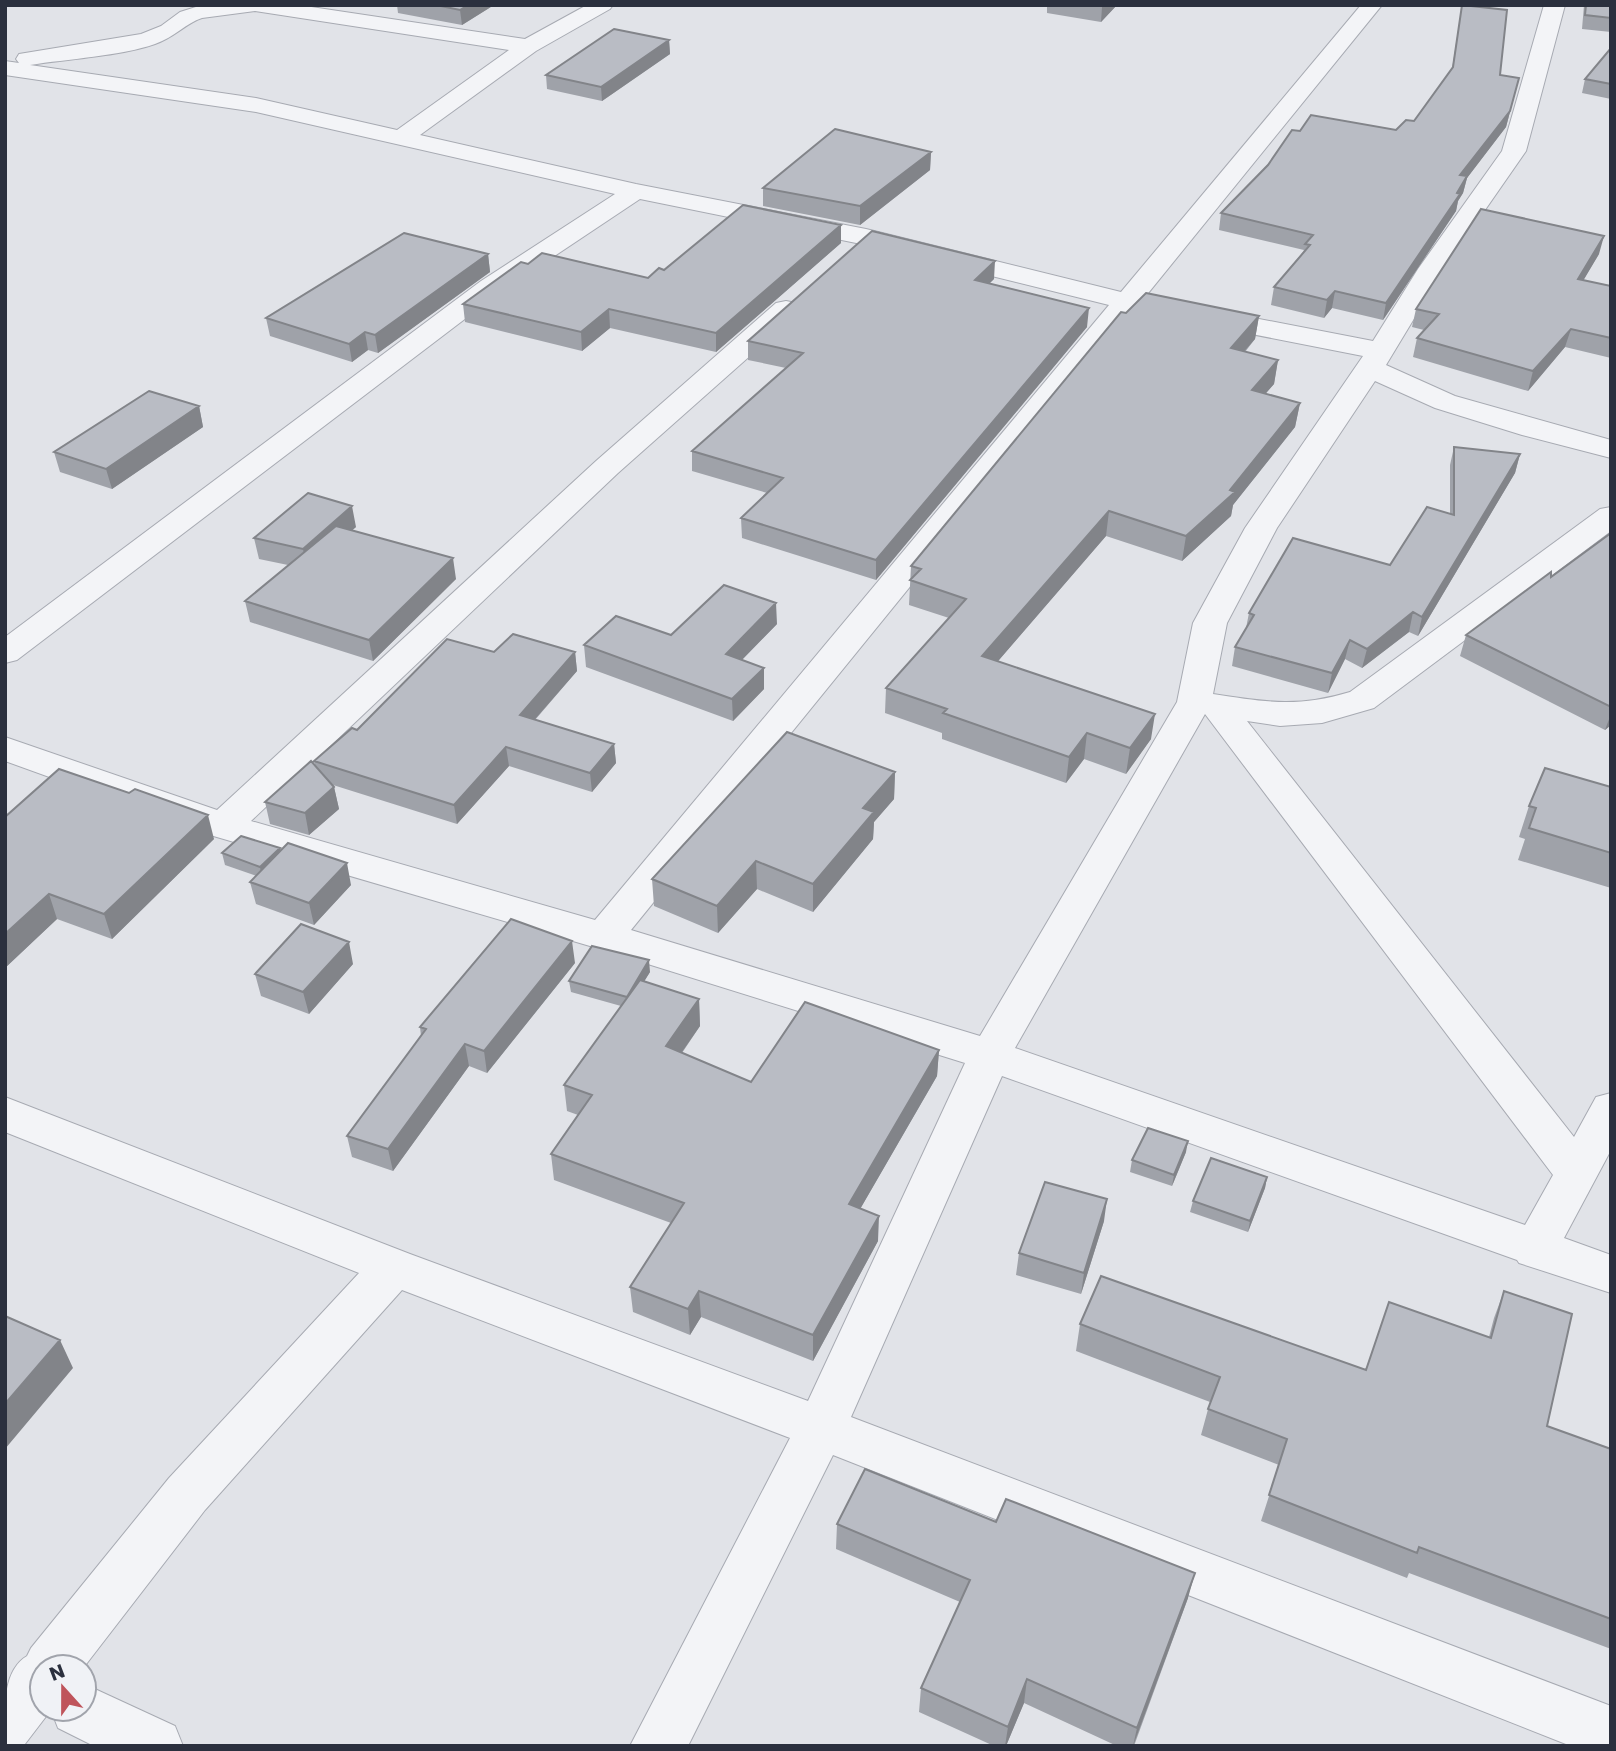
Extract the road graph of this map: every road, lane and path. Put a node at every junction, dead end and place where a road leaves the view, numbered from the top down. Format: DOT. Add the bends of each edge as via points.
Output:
graph roads {
  1 [pos="255,5"];
  2 [pos="603,5"];
  3 [pos="1371,5"];
  4 [pos="1555,5"];
  5 [pos="528,46"];
  6 [pos="5,62"];
  7 [pos="5,68"];
  8 [pos="399,139"];
  9 [pos="636,191"];
  10 [pos="866,237"];
  11 [pos="836,264"];
  12 [pos="807,291"];
  13 [pos="1128,302"];
  14 [pos="1375,360"];
  15 [pos="1611,449"];
  16 [pos="1611,516"];
  17 [pos="5,653"];
  18 [pos="1206,704"];
  19 [pos="5,748"];
  20 [pos="222,826"];
  21 [pos="604,936"];
  22 [pos="990,1055"];
  23 [pos="1611,1110"];
  24 [pos="5,1114"];
  25 [pos="1576,1173"];
  26 [pos="1535,1250"];
  27 [pos="394,1268"];
  28 [pos="1611,1274"];
  29 [pos="821,1428"];
  30 [pos="65,1653"];
  31 [pos="98,1719"];
  32 [pos="1611,1734"];
  33 [pos="155,1746"];
  34 [pos="658,1746"];
  1 -- 5 [label="street"];
  1 -- 6 [label="street" via="199,12 146,40"];
  2 -- 5 [label="street"];
  3 -- 13 [label="street"];
  4 -- 14 [label="street" via="1514,151"];
  5 -- 8 [label="street"];
  7 -- 8 [label="street" via="256,105"];
  8 -- 9 [label="street"];
  9 -- 10 [label="street"];
  9 -- 17 [label="street" via="489,287"];
  10 -- 11 [label="street"];
  10 -- 13 [label="street"];
  12 -- 20 [label="street" via="607,467"];
  13 -- 14 [label="street"];
  13 -- 21 [label="street"];
  14 -- 15 [label="street" via="1444,402"];
  14 -- 18 [label="street" via="1261,528 1210,623"];
  16 -- 18 [label="street" via="1362,700 1322,712 1280,716"];
  18 -- 22 [label="street"];
  18 -- 25 [label="street"];
  19 -- 20 [label="street"];
  20 -- 21 [label="street"];
  21 -- 22 [label="street"];
  22 -- 26 [label="street"];
  22 -- 29 [label="street"];
  23 -- 25 [label="street"];
  24 -- 27 [label="street"];
  25 -- 26 [label="street"];
  26 -- 28 [label="street"];
  27 -- 29 [label="street"];
  27 -- 30 [label="street" via="187,1494"];
  29 -- 32 [label="street"];
  29 -- 34 [label="street"];
  31 -- 33 [label="street"];
}
